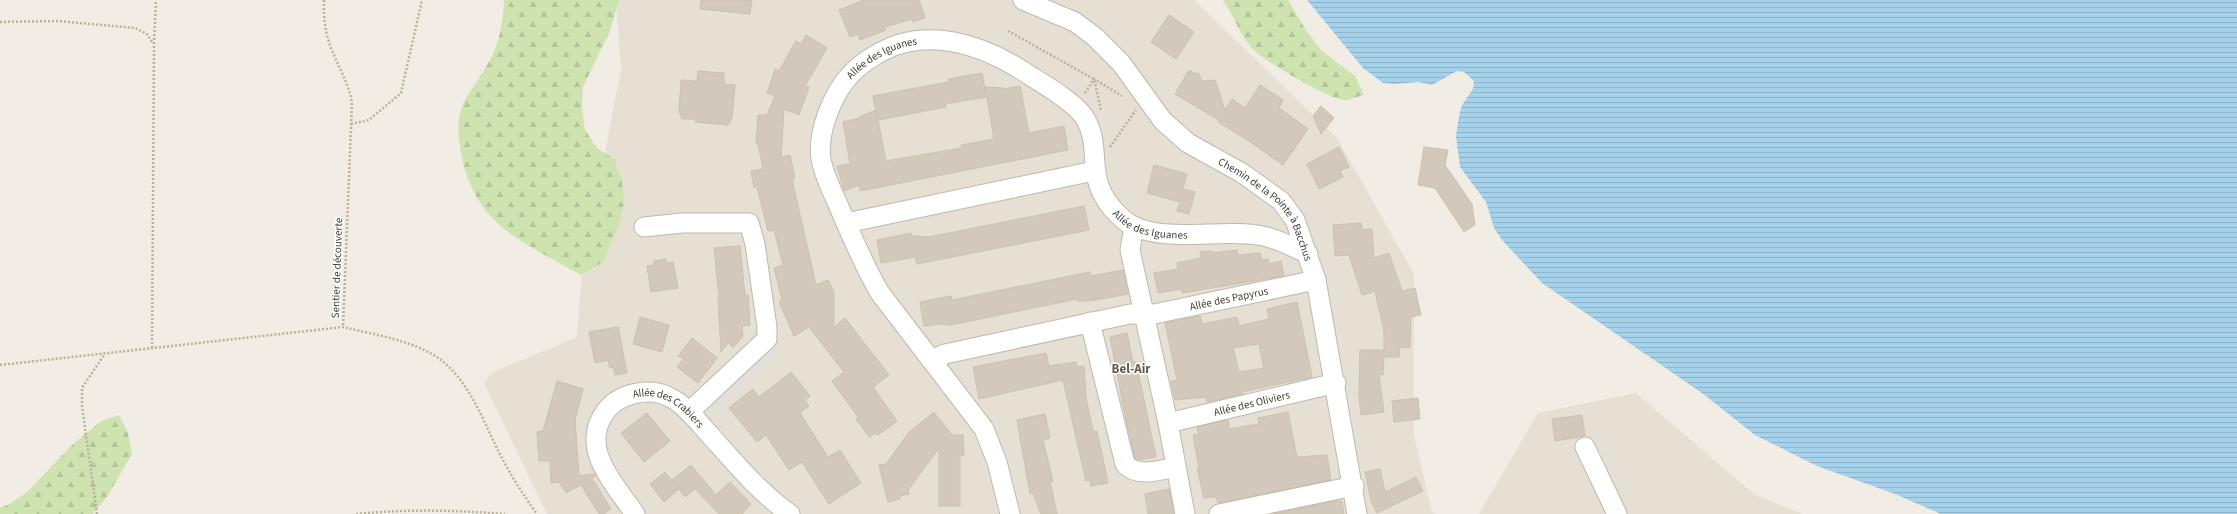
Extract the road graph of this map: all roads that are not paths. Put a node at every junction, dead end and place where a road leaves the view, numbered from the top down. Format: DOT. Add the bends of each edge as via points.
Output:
graph roads {
  1 [pos="1023,0"];
  2 [pos="1094,171"];
  3 [pos="846,223"];
  4 [pos="1134,226"];
  5 [pos="644,227"];
  6 [pos="1308,254"];
  7 [pos="1316,280"];
  8 [pos="1143,314"];
  9 [pos="1090,322"];
  10 [pos="932,360"];
  11 [pos="1336,383"];
  12 [pos="689,412"];
  13 [pos="1168,422"];
  14 [pos="1586,447"];
  15 [pos="1176,467"];
  16 [pos="1354,486"];
  17 [pos="635,514"];
  18 [pos="790,514"];
  19 [pos="1010,514"];
  20 [pos="1185,514"];
  21 [pos="1219,514"];
  22 [pos="1358,514"];
  23 [pos="1617,514"];
  1 -- 6 [label="street, Chemin de la Pointe à Bacchus" via="1075,22 1095,37 1121,63 1163,121 1188,143 1242,173 1281,201 1295,220"];
  2 -- 3 [label="street"];
  2 -- 3 [label="street, Allée des Iguanes" via="1092,141 1086,120 1074,106 1028,74 983,49 952,40 912,40 887,48 860,65 840,87 828,110 821,141 821,159"];
  2 -- 4 [label="street, Allée des Iguanes" via="1102,196 1122,218"];
  3 -- 10 [label="street, Allée des Iguanes" via="880,293"];
  4 -- 6 [label="street, Allée des Iguanes" via="1154,233 1261,236"];
  4 -- 8 [label="street" via="1130,250"];
  5 -- 12 [label="street" via="682,223 749,224 756,252 767,339"];
  6 -- 7 [label="street, Chemin de la Pointe à Bacchus"];
  7 -- 8 [label="street, Allée des Papyrus" via="1154,314"];
  7 -- 11 [label="street, Chemin de la Pointe à Bacchus"];
  8 -- 9 [label="street, Allée des Papyrus"];
  8 -- 13 [label="street"];
  9 -- 10 [label="street, Allée des Papyrus" via="952,352"];
  9 -- 15 [label="street" via="1125,464 1130,470 1140,472"];
  10 -- 19 [label="street, Allée des Iguanes" via="984,429 997,462"];
  11 -- 13 [label="street, Allée des Oliviers"];
  11 -- 16 [label="street, Chemin de la Pointe à Bacchus"];
  12 -- 17 [label="street, Allée des Crabiers" via="674,399 648,391 619,399 604,412 597,425 594,441 596,453"];
  12 -- 18 [label="street, Allée des Crabiers" via="764,494"];
  13 -- 15 [label="street"];
  14 -- 23 [label="street"];
  15 -- 20 [label="street"];
  16 -- 21 [label="street"];
  16 -- 22 [label="street, Chemin de la Pointe à Bacchus"];
}
